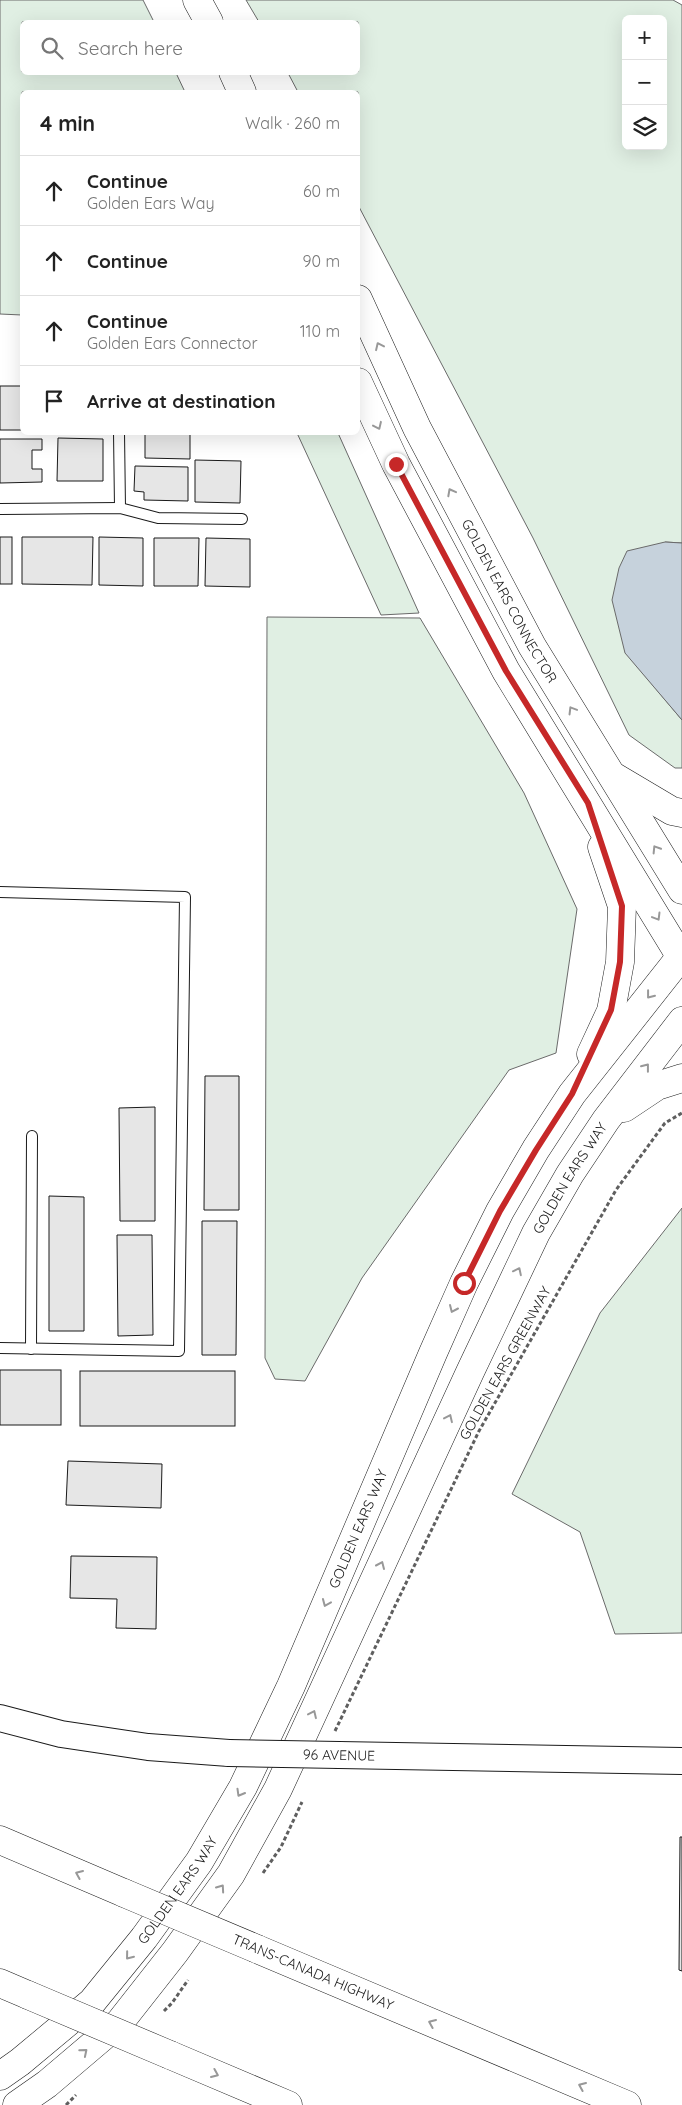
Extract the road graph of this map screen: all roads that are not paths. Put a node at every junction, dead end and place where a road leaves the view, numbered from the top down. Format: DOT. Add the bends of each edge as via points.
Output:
graph roads {
  1 [pos="197,0"];
  2 [pos="208,20"];
  3 [pos="234,75"];
  4 [pos="241,90"];
  5 [pos="360,302"];
  6 [pos="360,386"];
  7 [pos="120,435"];
  8 [pos="120,508"];
  9 [pos="0,509"];
  10 [pos="242,519"];
  11 [pos="610,774"];
  12 [pos="588,803"];
  13 [pos="682,813"];
  14 [pos="682,890"];
  15 [pos="0,892"];
  16 [pos="682,957"];
  17 [pos="682,1021"];
  18 [pos="682,1078"];
  19 [pos="572,1094"];
  20 [pos="606,1120"];
  21 [pos="32,1136"];
  22 [pos="0,1348"];
  23 [pos="31,1349"];
  24 [pos="0,1718"];
  25 [pos="682,1761"];
  26 [pos="0,1840"];
  27 [pos="0,1983"];
  28 [pos="0,2076"];
  29 [pos="17,2105"];
  30 [pos="288,2105"];
  31 [pos="626,2105"];
  1 -- 2 [label="main road"];
  3 -- 4 [label="main road"];
  11 -- 5 [label="main road, GOLDEN EARS CONNECTOR, one-way" via="532,646 417,428"];
  6 -- 12 [label="main road, one-way" via="396,464 506,671"];
  7 -- 8 [label="lane"];
  8 -- 9 [label="lane"];
  8 -- 10 [label="lane" via="158,518"];
  11 -- 13 [label="main road" via="672,811"];
  14 -- 11 [label="main road, GOLDEN EARS CONNECTOR, one-way"];
  12 -- 16 [label="main road, one-way"];
  12 -- 19 [label="main road" via="622,906 620,962 611,1010"];
  15 -- 23 [label="lane" via="185,897 179,1351"];
  16 -- 19 [label="main road, GOLDEN EARS WAY, one-way"];
  20 -- 17 [label="main road, GOLDEN EARS WAY, one-way"];
  18 -- 20 [label="main road" via="657,1086"];
  19 -- 28 [label="main road, GOLDEN EARS WAY, one-way" via="500,1211 464,1283 291,1686 243,1787 199,1862 92,2002"];
  29 -- 20 [label="main road, GOLDEN EARS WAY, one-way" via="120,2022 231,1874 278,1789 536,1233"];
  21 -- 23 [label="lane"];
  22 -- 23 [label="lane"];
  24 -- 25 [label="street, 96 AVENUE, bridge" via="61,1734 148,1747 229,1753"];
  31 -- 26 [label="main road, TRANS-CANADA HIGHWAY, one-way, bridge"];
  27 -- 30 [label="main road, one-way, bridge"];
}
